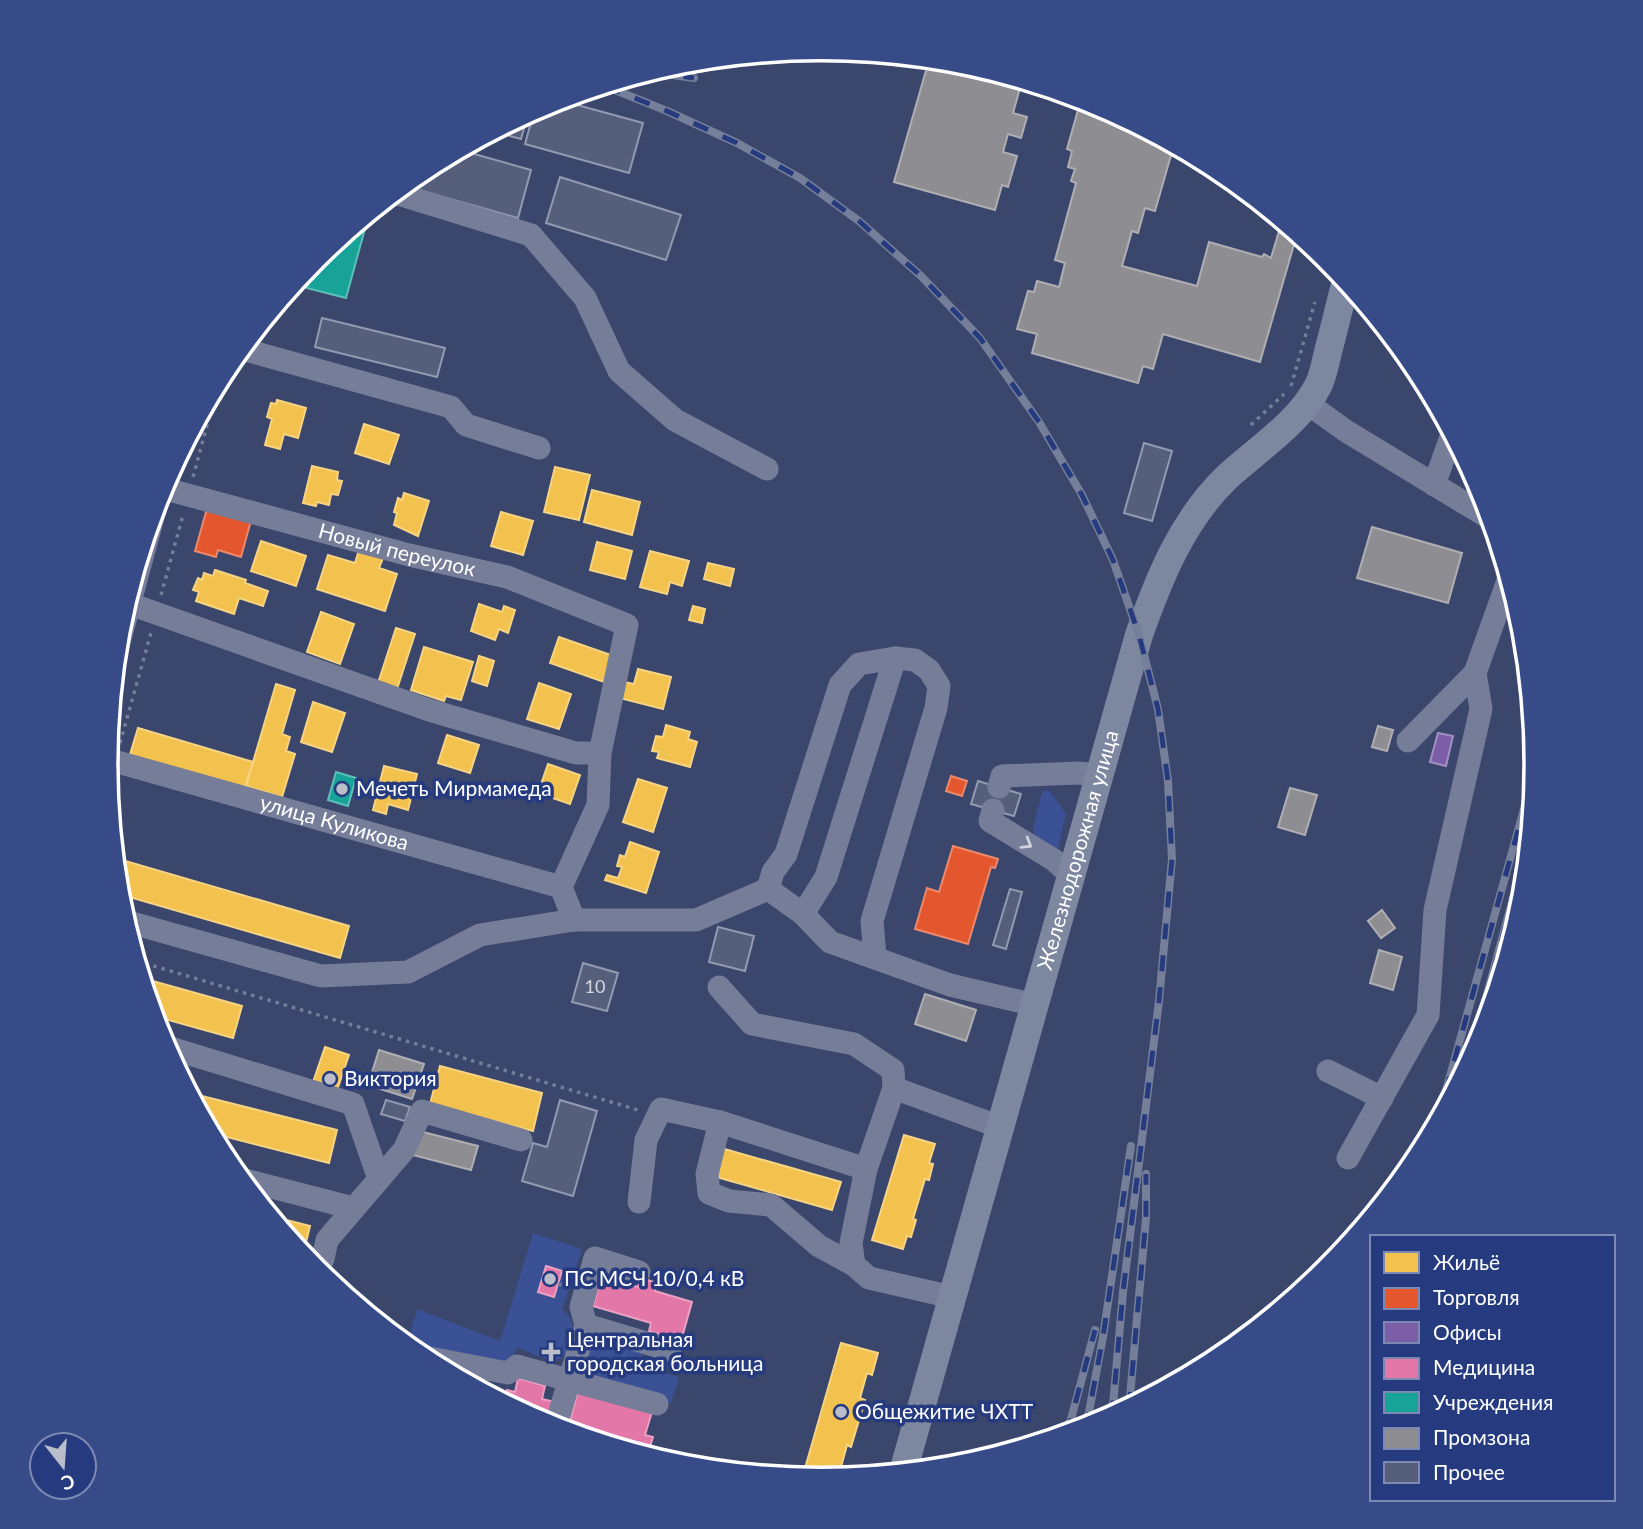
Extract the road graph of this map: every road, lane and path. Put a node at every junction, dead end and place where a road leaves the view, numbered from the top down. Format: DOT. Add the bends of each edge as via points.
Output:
graph roads {
  1 [pos="407,197"];
  2 [pos="1343,293"];
  3 [pos="253,352"];
  4 [pos="1307,403"];
  5 [pos="209,419"];
  6 [pos="1448,445"];
  7 [pos="539,448"];
  8 [pos="767,469"];
  9 [pos="1434,485"];
  10 [pos="174,491"];
  11 [pos="189,494"];
  12 [pos="1477,511"];
  13 [pos="1504,593"];
  14 [pos="136,607"];
  15 [pos="156,615"];
  16 [pos="895,658"];
  17 [pos="1475,673"];
  18 [pos="119,733"];
  19 [pos="1408,741"];
  20 [pos="600,753"];
  21 [pos="118,762"];
  22 [pos="1100,775"];
  23 [pos="999,787"];
  24 [pos="993,810"];
  25 [pos="1071,876"];
  26 [pos="561,887"];
  27 [pos="768,889"];
  28 [pos="803,914"];
  29 [pos="574,920"];
  30 [pos="137,924"];
  31 [pos="875,956"];
  32 [pos="147,964"];
  33 [pos="719,987"];
  34 [pos="1035,1005"];
  35 [pos="180,1051"];
  36 [pos="1328,1071"];
  37 [pos="894,1088"];
  38 [pos="1382,1098"];
  39 [pos="661,1109"];
  40 [pos="720,1122"];
  41 [pos="1000,1127"];
  42 [pos="521,1140"];
  43 [pos="1349,1157"];
  44 [pos="866,1169"];
  45 [pos="379,1179"];
  46 [pos="258,1184"];
  47 [pos="639,1202"];
  48 [pos="353,1208"];
  49 [pos="322,1260"];
  50 [pos="854,1265"];
  51 [pos="639,1272"];
  52 [pos="952,1297"];
  53 [pos="586,1325"];
  54 [pos="670,1350"];
  55 [pos="461,1368"];
  56 [pos="569,1379"];
  57 [pos="657,1404"];
  58 [pos="558,1416"];
  59 [pos="906,1463"];
  1 -- 8 [label="street" via="531,235 585,298 619,372 675,420"];
  2 -- 4 [label="main road, Железнодорожная улица" via="1320,383"];
  3 -- 7 [label="street" via="451,407 466,425"];
  4 -- 9 [label="street"];
  4 -- 22 [label="main road, Железнодорожная улица" via="1224,480 1174,548 1139,635"];
  5 -- 11 [label="path"];
  6 -- 9 [label="street"];
  9 -- 12 [label="street"];
  10 -- 11 [label="street, Новый переулок"];
  11 -- 15 [label="path"];
  11 -- 20 [label="street, Новый переулок" via="507,577 628,625"];
  13 -- 17 [label="street"];
  14 -- 15 [label="street"];
  15 -- 18 [label="path"];
  15 -- 20 [label="street" via="429,710 576,753"];
  16 -- 27 [label="street" via="859,664 840,685 786,854"];
  16 -- 28 [label="street" via="827,877"];
  16 -- 31 [label="street" via="915,660 939,685 872,921"];
  17 -- 19 [label="street"];
  17 -- 38 [label="street" via="1481,709 1435,911 1429,1015"];
  20 -- 26 [label="street" via="598,806"];
  21 -- 26 [label="street, улица Куликова"];
  22 -- 23 [label="street" via="1002,776"];
  22 -- 25 [label="main road, Железнодорожная улица"];
  24 -- 25 [label="street, one-way" via="990,821 1054,860"];
  25 -- 34 [label="main road, Железнодорожная улица"];
  26 -- 29 [label="street"];
  27 -- 28 [label="street"];
  27 -- 29 [label="street" via="696,919"];
  28 -- 31 [label="street" via="830,942"];
  29 -- 30 [label="street" via="480,935 408,972 321,976"];
  31 -- 34 [label="street" via="950,985"];
  32 -- 39 [label="path" via="643,1111"];
  33 -- 37 [label="street" via="752,1024 854,1044 893,1070"];
  34 -- 41 [label="main road, Железнодорожная улица"];
  35 -- 45 [label="street" via="353,1104"];
  36 -- 38 [label="street"];
  37 -- 41 [label="street"];
  37 -- 44 [label="street"];
  38 -- 43 [label="street"];
  39 -- 40 [label="street"];
  39 -- 47 [label="street" via="646,1140"];
  40 -- 44 [label="street"];
  40 -- 50 [label="street" via="706,1174 709,1193 729,1201 771,1205 819,1246"];
  41 -- 52 [label="main road, Железнодорожная улица"];
  42 -- 45 [label="street" via="422,1111 404,1150"];
  44 -- 50 [label="street" via="850,1243"];
  45 -- 48 [label="street"];
  46 -- 48 [label="street"];
  48 -- 49 [label="street" via="327,1240"];
  50 -- 52 [label="street" via="869,1278"];
  51 -- 53 [label="street" via="595,1258 581,1307"];
  52 -- 59 [label="main road, Железнодорожная улица"];
  53 -- 54 [label="street"];
  53 -- 56 [label="street"];
  55 -- 56 [label="street" via="508,1373 517,1366"];
  56 -- 57 [label="street"];
  56 -- 58 [label="street"];
}
